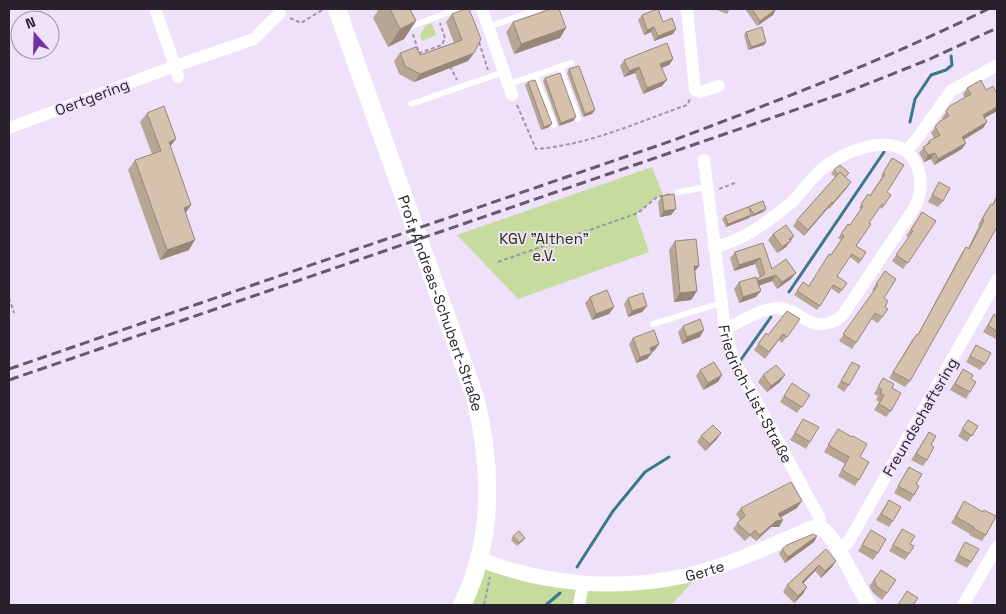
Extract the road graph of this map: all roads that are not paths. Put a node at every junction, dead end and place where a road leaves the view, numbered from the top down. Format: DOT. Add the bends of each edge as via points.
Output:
graph roads {
  1 [pos="155,9"];
  2 [pos="337,9"];
  3 [pos="458,9"];
  4 [pos="482,9"];
  5 [pos="539,9"];
  6 [pos="687,9"];
  7 [pos="280,13"];
  8 [pos="410,27"];
  9 [pos="488,27"];
  10 [pos="571,63"];
  11 [pos="560,67"];
  12 [pos="993,67"];
  13 [pos="176,71"];
  14 [pos="535,75"];
  15 [pos="508,84"];
  16 [pos="719,86"];
  17 [pos="411,104"];
  18 [pos="578,119"];
  19 [pos="554,125"];
  20 [pos="9,128"];
  21 [pos="906,151"];
  22 [pos="704,160"];
  23 [pos="708,190"];
  24 [pos="678,192"];
  25 [pos="714,247"];
  26 [pos="997,280"];
  27 [pos="721,303"];
  28 [pos="653,324"];
  29 [pos="725,328"];
  30 [pos="820,528"];
  31 [pos="997,547"];
  32 [pos="838,551"];
  33 [pos="479,559"];
  34 [pos="583,584"];
  35 [pos="462,605"];
  36 [pos="579,605"];
  37 [pos="868,605"];
  38 [pos="963,605"];
  1 -- 13 [label="street"];
  2 -- 33 [label="main road, Prof.-Andreas-Schubert-Straße" via="475,397 488,480 487,520"];
  3 -- 8 [label="lane"];
  4 -- 9 [label="street"];
  5 -- 9 [label="lane"];
  6 -- 16 [label="street" via="694,90 700,92"];
  7 -- 13 [label="street, Oertgering" via="254,39"];
  9 -- 15 [label="street"];
  10 -- 11 [label="lane"];
  11 -- 14 [label="lane"];
  11 -- 18 [label="lane"];
  12 -- 21 [label="street" via="951,91"];
  13 -- 20 [label="street, Oertgering"];
  14 -- 15 [label="lane"];
  14 -- 19 [label="lane"];
  15 -- 17 [label="lane" via="491,77"];
  21 -- 25 [label="street" via="890,145 874,145 841,157 822,169 791,202 748,234"];
  21 -- 29 [label="street" via="917,165 921,194 842,316 822,325 772,308"];
  22 -- 23 [label="street, Friedrich-List-Straße"];
  23 -- 24 [label="lane"];
  23 -- 25 [label="street, Friedrich-List-Straße"];
  25 -- 27 [label="street, Friedrich-List-Straße"];
  26 -- 32 [label="street, Freundschaftsring" via="848,541"];
  27 -- 28 [label="lane"];
  27 -- 29 [label="street, Friedrich-List-Straße"];
  29 -- 30 [label="street, Friedrich-List-Straße" via="733,358 819,517"];
  30 -- 32 [label="street, Friedrich-List-Straße" via="826,531"];
  30 -- 34 [label="street, Gerte" via="809,529 735,560 685,576 628,584"];
  31 -- 38 [label="street"];
  32 -- 37 [label="street, Friedrich-List-Straße"];
  33 -- 34 [label="street, Gerte"];
  33 -- 35 [label="main road, Prof.-Andreas-Schubert-Straße"];
  34 -- 36 [label="street"];
}
